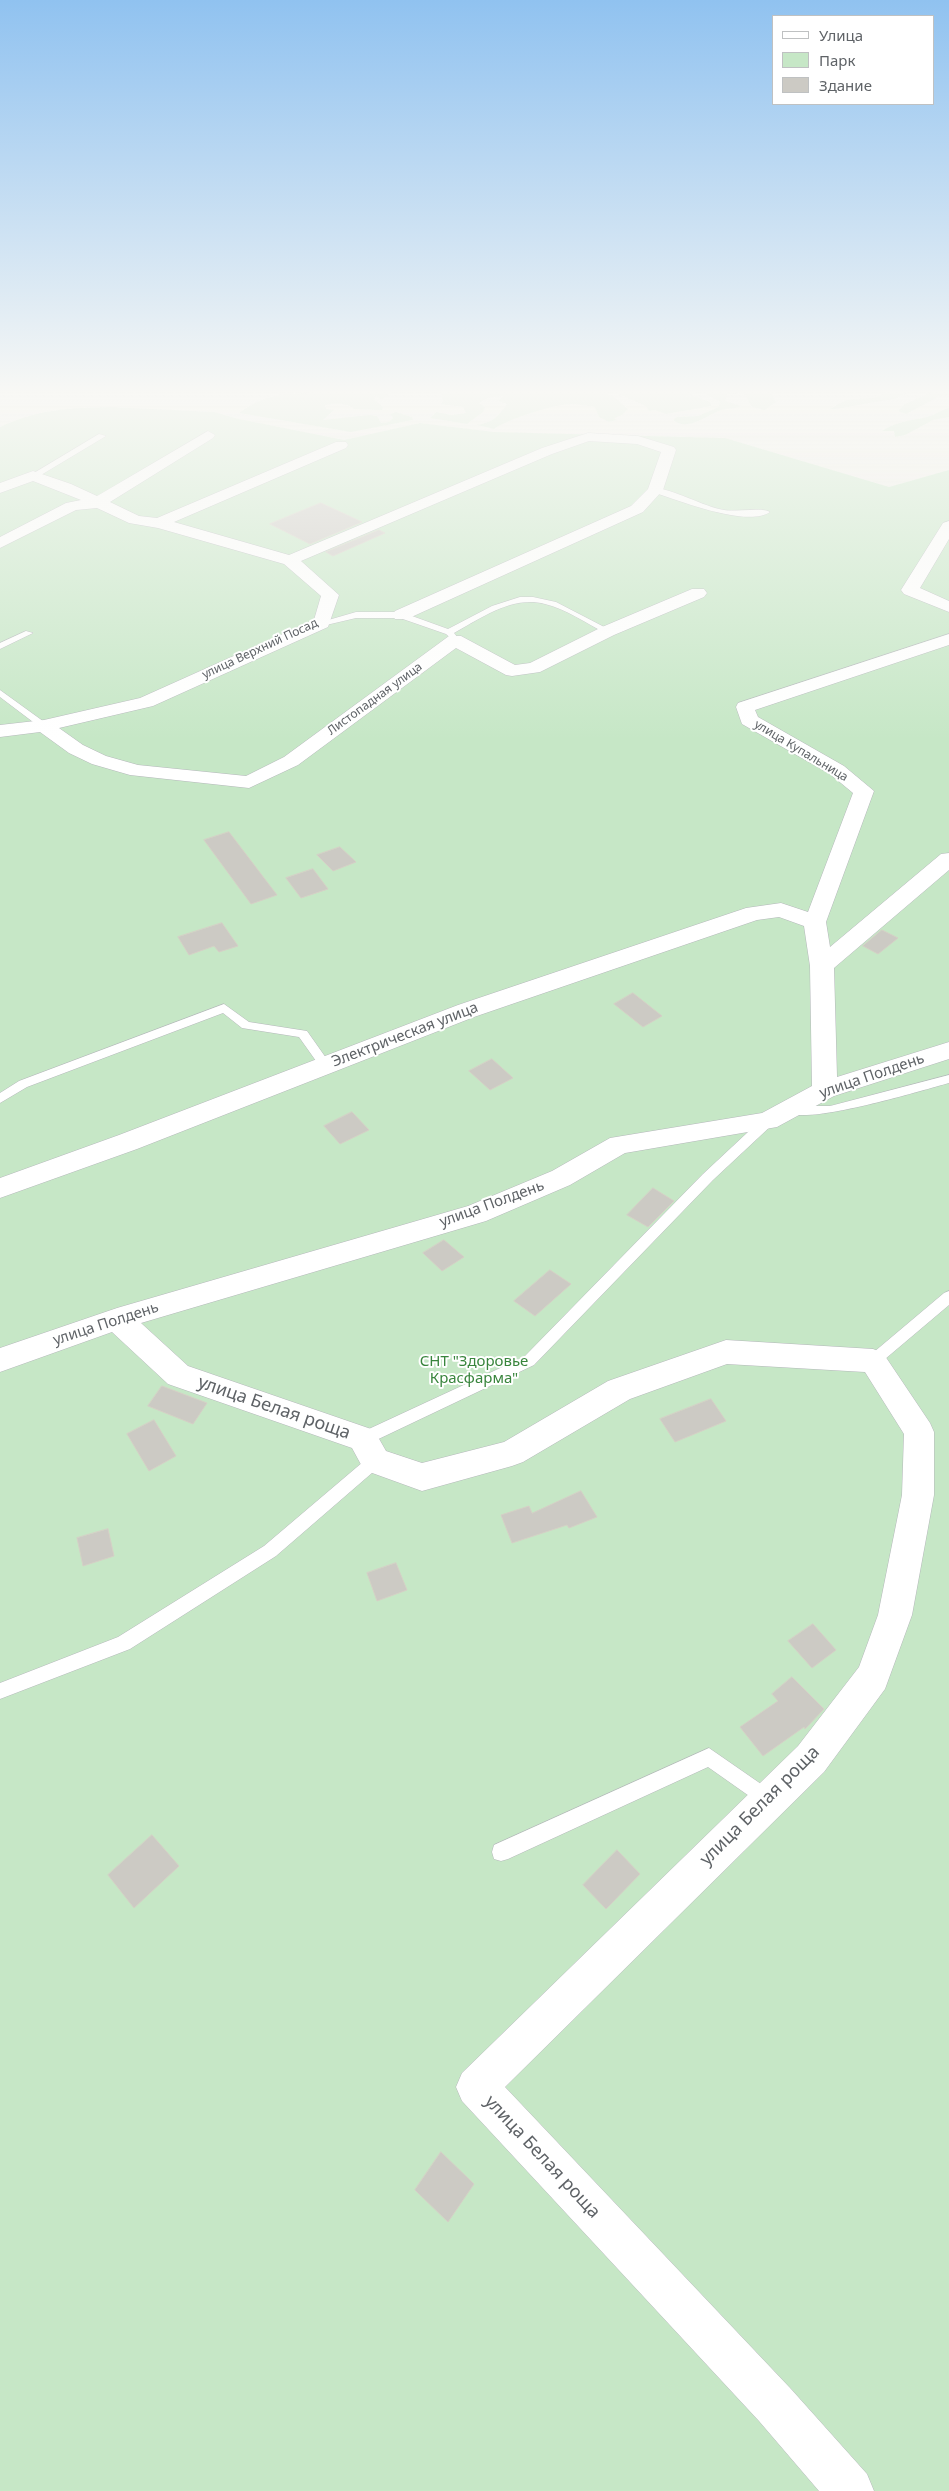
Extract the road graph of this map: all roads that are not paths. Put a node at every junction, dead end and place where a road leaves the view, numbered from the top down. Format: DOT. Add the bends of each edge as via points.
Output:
graph roads {
  1 [pos="70,507"];
  2 [pos="105,507"];
  3 [pos="196,507"];
  4 [pos="415,507"];
  5 [pos="639,507"];
  6 [pos="707,507"];
  7 [pos="766,512"];
  8 [pos="159,523"];
  9 [pos="949,526"];
  10 [pos="0,543"];
  11 [pos="290,560"];
  12 [pos="698,594"];
  13 [pos="949,607"];
  14 [pos="401,615"];
  15 [pos="322,623"];
  16 [pos="608,631"];
  17 [pos="29,633"];
  18 [pos="452,636"];
  19 [pos="949,639"];
  20 [pos="0,646"];
  21 [pos="0,693"];
  22 [pos="44,726"];
  23 [pos="0,731"];
  24 [pos="949,859"];
  25 [pos="815,922"];
  26 [pos="822,966"];
  27 [pos="949,1050"];
  28 [pos="325,1065"];
  29 [pos="949,1079"];
  30 [pos="825,1090"];
  31 [pos="0,1099"];
  32 [pos="778,1116"];
  33 [pos="0,1188"];
  34 [pos="949,1297"];
  35 [pos="117,1319"];
  36 [pos="0,1360"];
  37 [pos="873,1361"];
  38 [pos="369,1450"];
  39 [pos="0,1691"];
  40 [pos="768,1799"];
  41 [pos="501,1852"];
  42 [pos="850,2491"];
  1 -- 10 [label="street"];
  2 -- 8 [label="street, улица Верхний Посад" via="134,520"];
  3 -- 8 [label="street"];
  4 -- 11 [label="street"];
  5 -- 14 [label="street"];
  6 -- 7 [label="lane" via="739,514"];
  8 -- 11 [label="street, улица Верхний Посад"];
  9 -- 13 [label="street" via="910,590"];
  11 -- 15 [label="street, улица Верхний Посад" via="330,595"];
  12 -- 16 [label="street"];
  14 -- 15 [label="lane" via="356,615"];
  14 -- 18 [label="lane"];
  15 -- 22 [label="street, улица Верхний Посад" via="146,702"];
  16 -- 18 [label="lane" via="546,601 523,600 496,607"];
  16 -- 18 [label="street" via="534,668 512,671"];
  17 -- 20 [label="lane"];
  18 -- 22 [label="street, Листопадная улица" via="291,761 249,782 137,771 99,760 76,749"];
  19 -- 25 [label="street, улица Купальница" via="745,707 749,720 837,770 864,791"];
  21 -- 22 [label="lane"];
  22 -- 23 [label="street, улица Верхний Посад"];
  24 -- 26 [label="street"];
  25 -- 26 [label="street, улица Купальница"];
  25 -- 28 [label="street, Электрическая улица" via="781,910 754,913 466,1011"];
  26 -- 30 [label="street, улица Купальница"];
  27 -- 30 [label="street, улица Полдень"];
  28 -- 31 [label="lane" via="303,1034 246,1025 224,1008 23,1084"];
  28 -- 33 [label="street, Электрическая улица"];
  29 -- 32 [label="lane" via="830,1110"];
  30 -- 32 [label="lane"];
  32 -- 35 [label="street, улица Полдень" via="620,1145 561,1178 476,1214"];
  32 -- 38 [label="lane" via="708,1177 530,1361"];
  34 -- 37 [label="lane"];
  35 -- 36 [label="street, улица Полдень"];
  35 -- 38 [label="street, улица Белая роща" via="178,1375"];
  37 -- 38 [label="street, улица Белая роща" via="726,1352 619,1390 512,1453 422,1477"];
  37 -- 40 [label="street, улица Белая роща" via="919,1432 918,1495 895,1615 873,1676 811,1759"];
  38 -- 39 [label="lane" via="270,1551 124,1643"];
  40 -- 41 [label="lane" via="709,1757"];
  40 -- 42 [label="street, улица Белая роща" via="476,2087 775,2405"];
}
